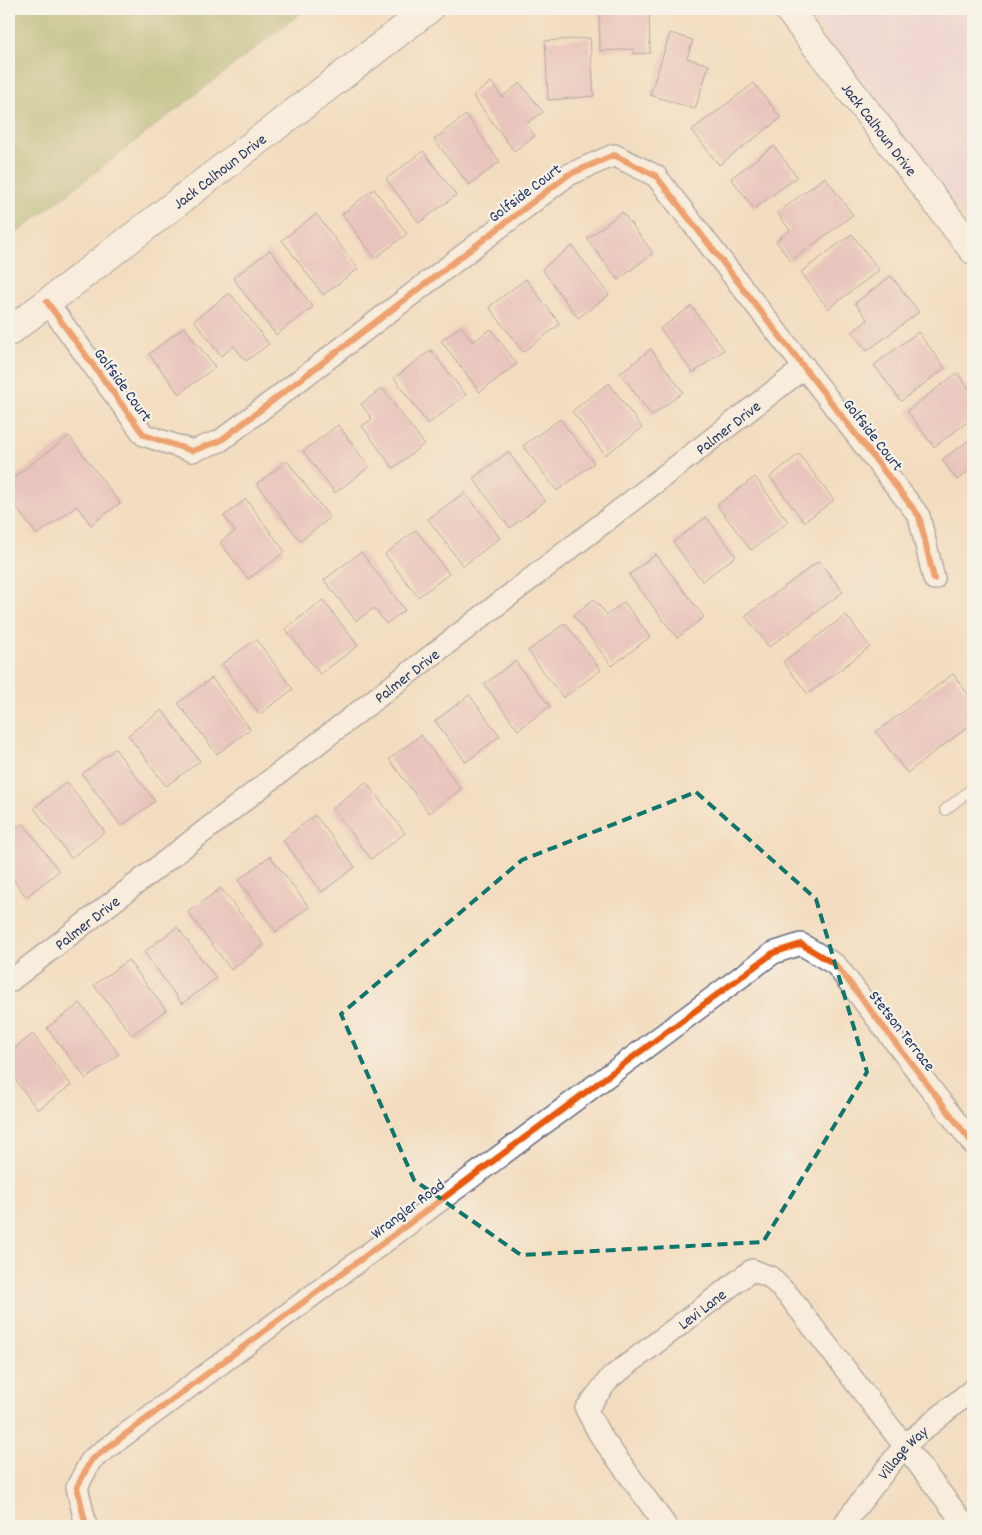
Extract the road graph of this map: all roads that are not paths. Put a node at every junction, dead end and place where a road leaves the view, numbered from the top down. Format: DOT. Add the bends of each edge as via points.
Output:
graph roads {
  1 [pos="430,9"];
  2 [pos="788,9"];
  3 [pos="973,250"];
  4 [pos="47,302"];
  5 [pos="9,332"];
  6 [pos="805,367"];
  7 [pos="934,579"];
  8 [pos="973,788"];
  9 [pos="945,810"];
  10 [pos="801,944"];
  11 [pos="9,982"];
  12 [pos="973,1144"];
  13 [pos="973,1390"];
  14 [pos="905,1445"];
  15 [pos="86,1526"];
  16 [pos="666,1526"];
  17 [pos="843,1526"];
  18 [pos="966,1526"];
  1 -- 4 [label="street, Jack Calhoun Drive"];
  2 -- 3 [label="street, Jack Calhoun Drive"];
  4 -- 5 [label="street, Jack Calhoun Drive"];
  4 -- 6 [label="street, Golfside Court" via="144,435 192,451 220,441 568,175 614,155 656,176"];
  6 -- 7 [label="street, Golfside Court" via="919,516"];
  6 -- 11 [label="street, Palmer Drive"];
  8 -- 9 [label="lane"];
  10 -- 12 [label="street, Stetson Terrace" via="836,965"];
  10 -- 15 [label="street, Wrangler Road" via="773,953 92,1460 77,1487"];
  13 -- 14 [label="street, Village Way"];
  14 -- 16 [label="street, Levi Lane" via="789,1296 770,1277 752,1270 610,1378 586,1409 600,1435"];
  14 -- 17 [label="street, Village Way"];
  14 -- 18 [label="street"];
}
